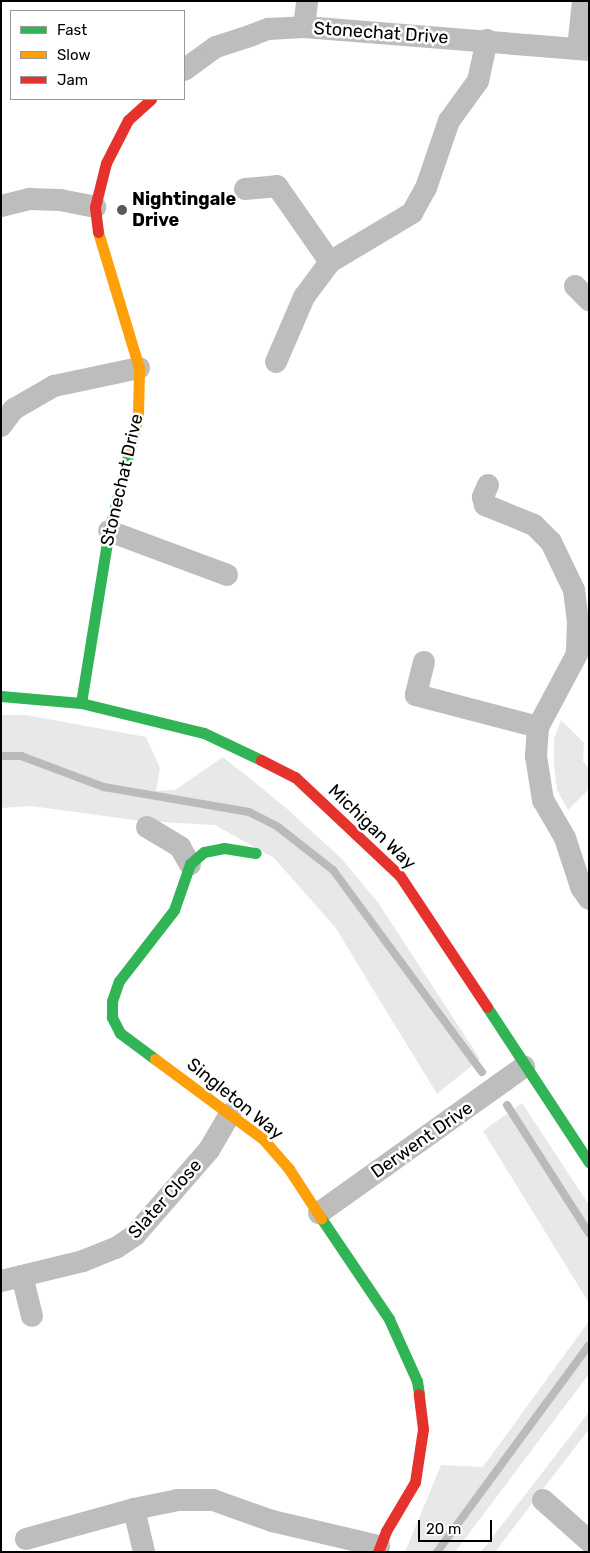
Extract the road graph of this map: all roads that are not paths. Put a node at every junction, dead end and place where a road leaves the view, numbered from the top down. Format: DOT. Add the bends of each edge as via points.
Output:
graph roads {
  1 [pos="307,1"];
  2 [pos="583,1"];
  3 [pos="304,28"];
  4 [pos="487,40"];
  5 [pos="583,49"];
  6 [pos="185,69"];
  7 [pos="150,100"];
  8 [pos="245,189"];
  9 [pos="1,206"];
  10 [pos="95,208"];
  11 [pos="330,262"];
  12 [pos="276,362"];
  13 [pos="140,368"];
  14 [pos="1,426"];
  15 [pos="488,486"];
  16 [pos="108,531"];
  17 [pos="227,575"];
  18 [pos="581,589"];
  19 [pos="424,662"];
  20 [pos="1,696"];
  21 [pos="81,703"];
  22 [pos="538,727"];
  23 [pos="147,827"];
  24 [pos="256,853"];
  25 [pos="190,864"];
  26 [pos="589,899"];
  27 [pos="524,1067"];
  28 [pos="230,1114"];
  29 [pos="589,1162"];
  30 [pos="319,1212"];
  31 [pos="12,1278"];
  32 [pos="32,1316"];
  33 [pos="542,1500"];
  34 [pos="134,1509"];
  35 [pos="26,1539"];
  36 [pos="589,1540"];
  37 [pos="379,1549"];
  38 [pos="144,1552"];
  1 -- 3 [label="street"];
  2 -- 5 [label="street"];
  3 -- 4 [label="street, Stonechat Drive"];
  3 -- 6 [label="street, Stonechat Drive" via="268,30 216,47"];
  4 -- 5 [label="street, Stonechat Drive"];
  4 -- 11 [label="street" via="478,81 449,121 426,188 412,213"];
  7 -- 10 [label="street, Stonechat Drive" via="128,120 106,163"];
  8 -- 11 [label="street" via="277,186"];
  9 -- 10 [label="street" via="30,199 60,200"];
  10 -- 13 [label="street, Stonechat Drive" via="99,241"];
  11 -- 12 [label="street" via="304,298"];
  13 -- 14 [label="street" via="54,386 14,409"];
  13 -- 16 [label="street, Stonechat Drive" via="138,416"];
  15 -- 18 [label="street" via="483,497 485,504 534,525 551,542"];
  16 -- 17 [label="street"];
  16 -- 21 [label="street, Stonechat Drive"];
  18 -- 22 [label="street" via="577,654"];
  19 -- 22 [label="street" via="414,704"];
  20 -- 21 [label="street, Michigan Way"];
  21 -- 27 [label="street, Michigan Way" via="204,733 295,777 400,876"];
  22 -- 26 [label="street" via="538,786 568,843 581,887"];
  23 -- 25 [label="street" via="180,847"];
  24 -- 25 [label="street" via="224,848 204,852"];
  25 -- 28 [label="street, Singleton Way" via="174,910 119,982 112,1001 112,1018 120,1033"];
  27 -- 29 [label="street, Michigan Way"];
  27 -- 30 [label="street, Derwent Drive"];
  28 -- 30 [label="street, Singleton Way" via="263,1139"];
  28 -- 31 [label="street, Slater Close" via="209,1150 135,1235 116,1248 83,1261"];
  30 -- 37 [label="street, Singleton Way" via="389,1319 417,1381 423,1429 421,1455 406,1502"];
  31 -- 32 [label="street, Slater Close"];
  33 -- 36 [label="street"];
  34 -- 35 [label="street"];
  34 -- 37 [label="street" via="178,1500 214,1500 272,1521"];
  34 -- 38 [label="street"];
}
